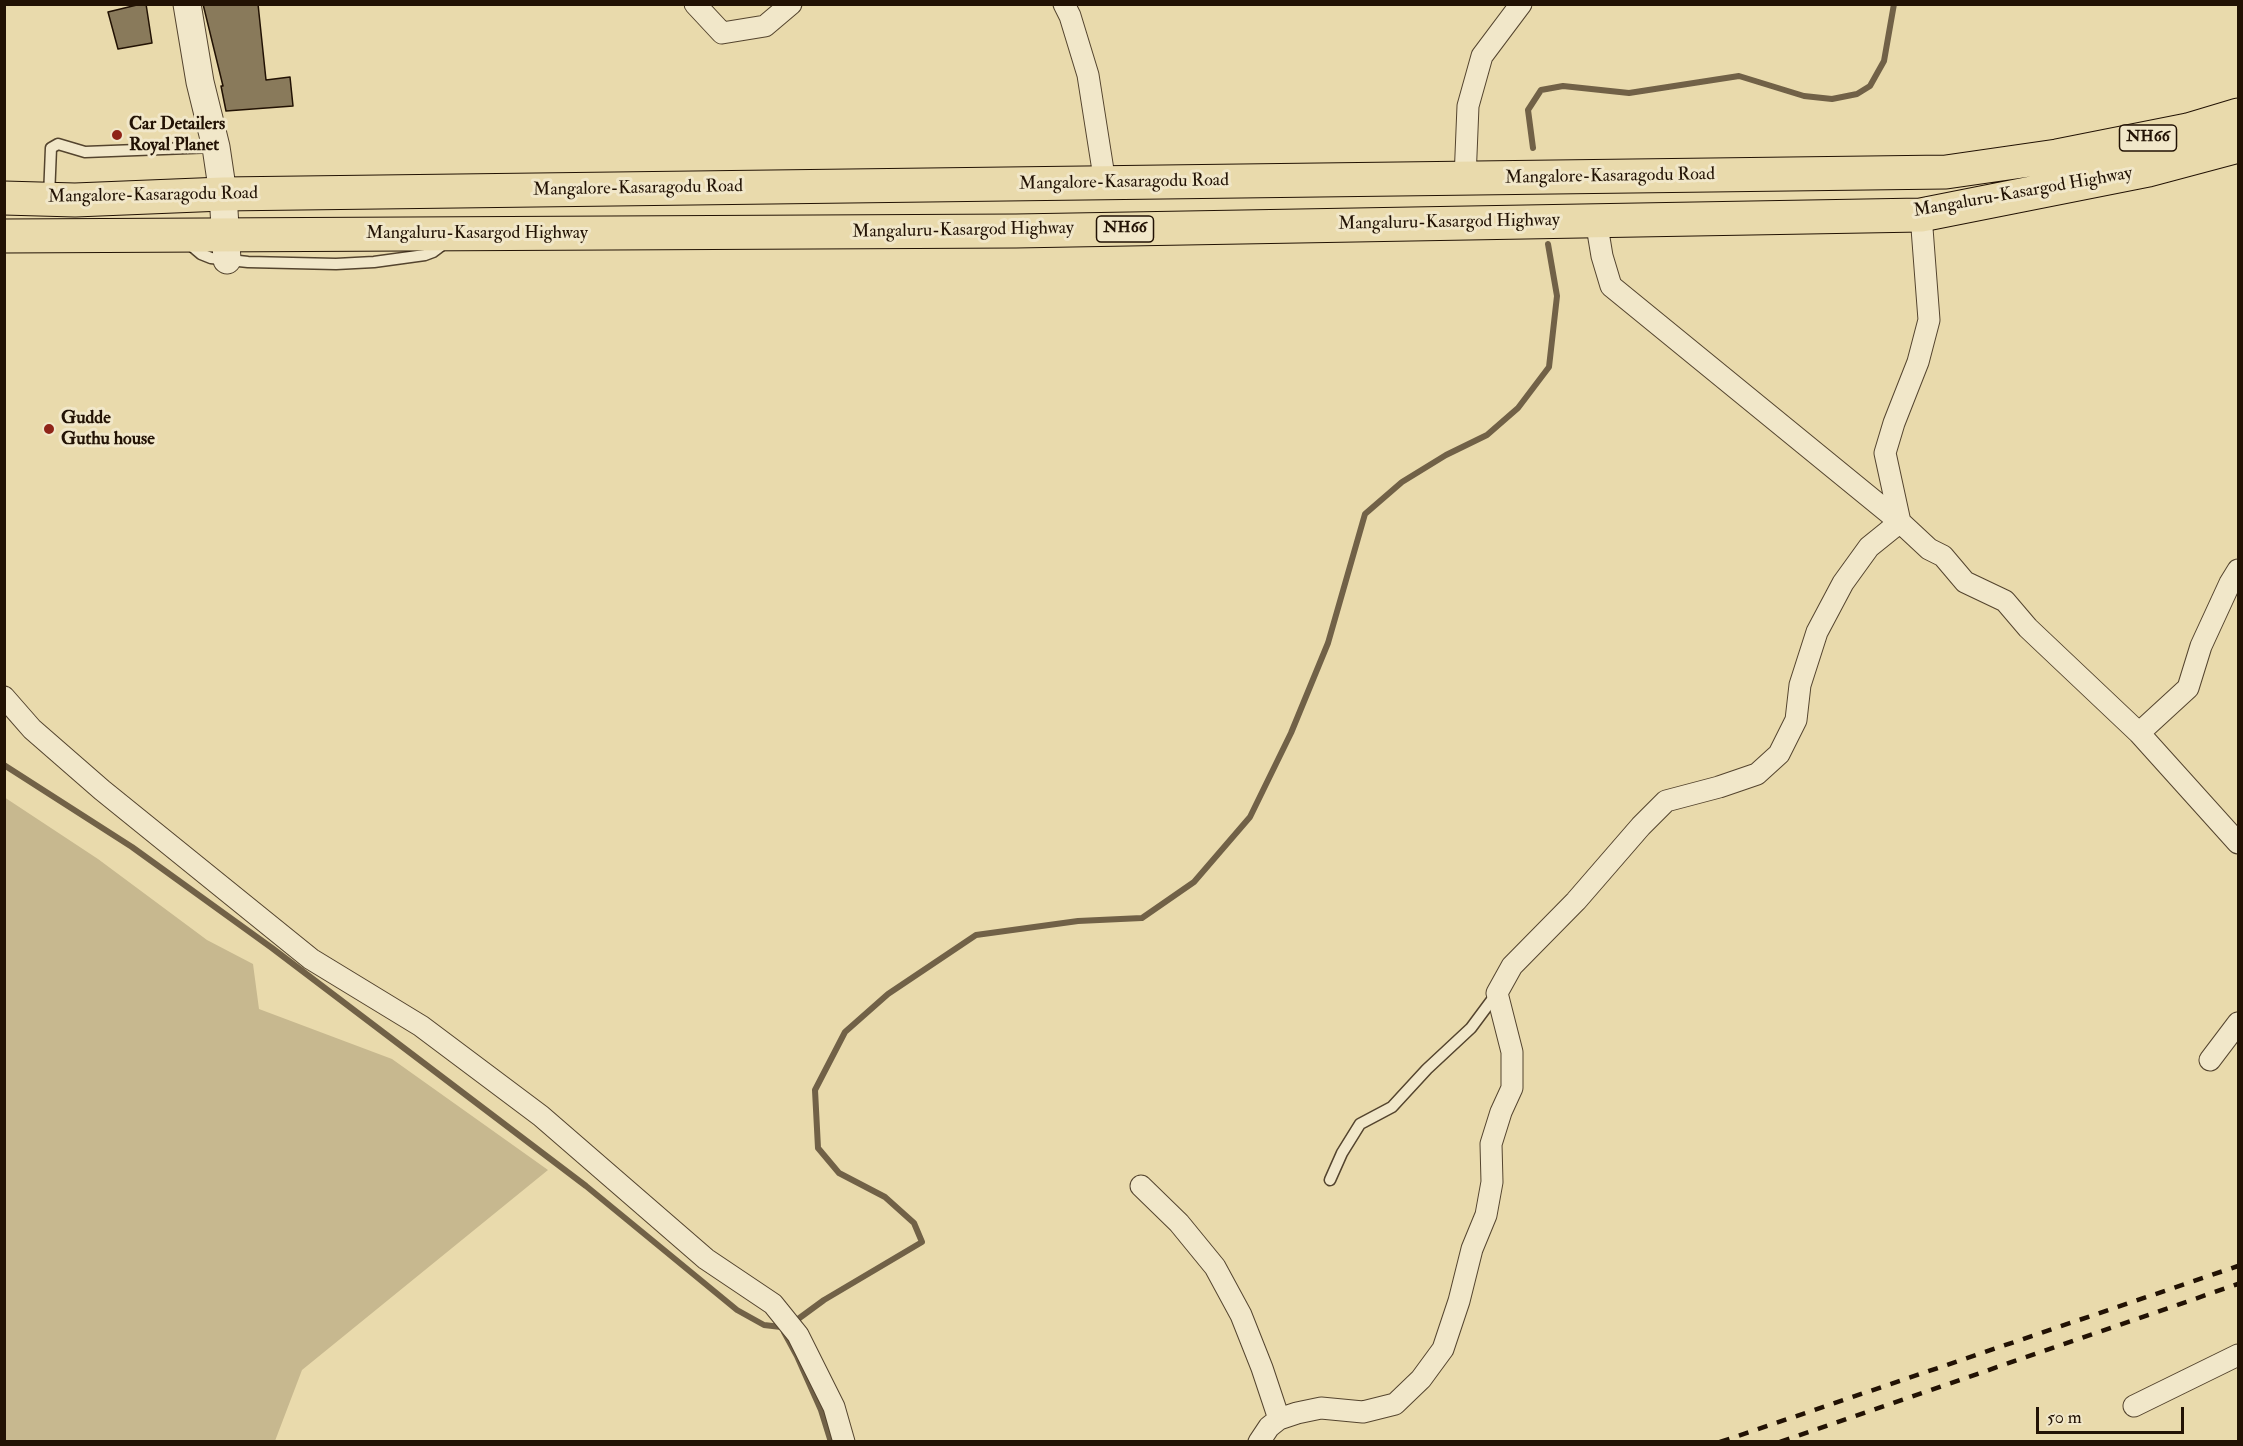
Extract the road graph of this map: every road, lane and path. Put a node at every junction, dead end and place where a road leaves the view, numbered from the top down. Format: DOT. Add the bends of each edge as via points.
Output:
graph roads {
  1 [pos="187,4"];
  2 [pos="695,4"];
  3 [pos="791,4"];
  4 [pos="1064,4"];
  5 [pos="1521,4"];
  6 [pos="2238,115"];
  7 [pos="2238,146"];
  8 [pos="216,147"];
  9 [pos="1465,179"];
  10 [pos="1105,183"];
  11 [pos="223,194"];
  12 [pos="4,198"];
  13 [pos="48,199"];
  14 [pos="1921,215"];
  15 [pos="1596,220"];
  16 [pos="4,236"];
  17 [pos="227,248"];
  18 [pos="1900,522"];
  19 [pos="2238,570"];
  20 [pos="4,697"];
  21 [pos="2139,733"];
  22 [pos="2238,843"];
  23 [pos="1497,993"];
  24 [pos="2238,1023"];
  25 [pos="2210,1060"];
  26 [pos="1330,1180"];
  27 [pos="1142,1186"];
  28 [pos="2238,1355"];
  29 [pos="2134,1406"];
  30 [pos="1279,1419"];
  31 [pos="844,1442"];
  32 [pos="1259,1442"];
  1 -- 8 [label="street"];
  2 -- 3 [label="street" via="722,33 765,26"];
  4 -- 10 [label="street" via="1088,75"];
  5 -- 9 [label="street" via="1482,57 1468,106"];
  6 -- 9 [label="highway, Mangalore-Kasaragodu Road / NH66" via="2177,132 2057,156 1946,172"];
  7 -- 14 [label="highway, Mangaluru-Kasargod Highway / NH66" via="2148,170"];
  8 -- 11 [label="street"];
  8 -- 13 [label="lane" via="85,152 58,144 51,148"];
  9 -- 10 [label="highway, Mangalore-Kasaragodu Road / NH66"];
  10 -- 11 [label="highway, Mangalore-Kasaragodu Road / NH66"];
  11 -- 13 [label="highway, Mangalore-Kasaragodu Road / NH66"];
  11 -- 17 [label="street"];
  12 -- 13 [label="highway, Mangalore-Kasaragodu Road / NH66"];
  14 -- 15 [label="highway, Mangaluru-Kasargod Highway / NH66"];
  14 -- 18 [label="street" via="1929,321 1885,453"];
  15 -- 17 [label="highway, Mangaluru-Kasargod Highway / NH66" via="1016,231 454,234"];
  15 -- 18 [label="street" via="1611,286"];
  16 -- 17 [label="highway, Mangaluru-Kasargod Highway / NH66" via="181,236"];
  18 -- 21 [label="street" via="1929,549 1943,556 1965,582 2005,601 2028,628"];
  18 -- 23 [label="street" via="1869,547 1843,583 1817,632 1800,685 1796,720 1779,754 1757,774 1666,801 1512,966"];
  19 -- 21 [label="street" via="2201,646 2188,688"];
  20 -- 31 [label="street" via="32,729 102,789 311,958 421,1026 541,1116 706,1259 773,1304 798,1335 834,1407"];
  21 -- 22 [label="street"];
  23 -- 26 [label="lane" via="1471,1028 1392,1107 1360,1124"];
  23 -- 30 [label="street" via="1512,1052 1512,1088 1491,1144 1492,1182 1486,1215 1443,1349 1421,1379 1395,1404 1363,1412 1321,1408"];
  24 -- 25 [label="street"];
  27 -- 30 [label="street" via="1215,1267 1241,1315"];
  28 -- 29 [label="street"];
  30 -- 32 [label="street"];
}
